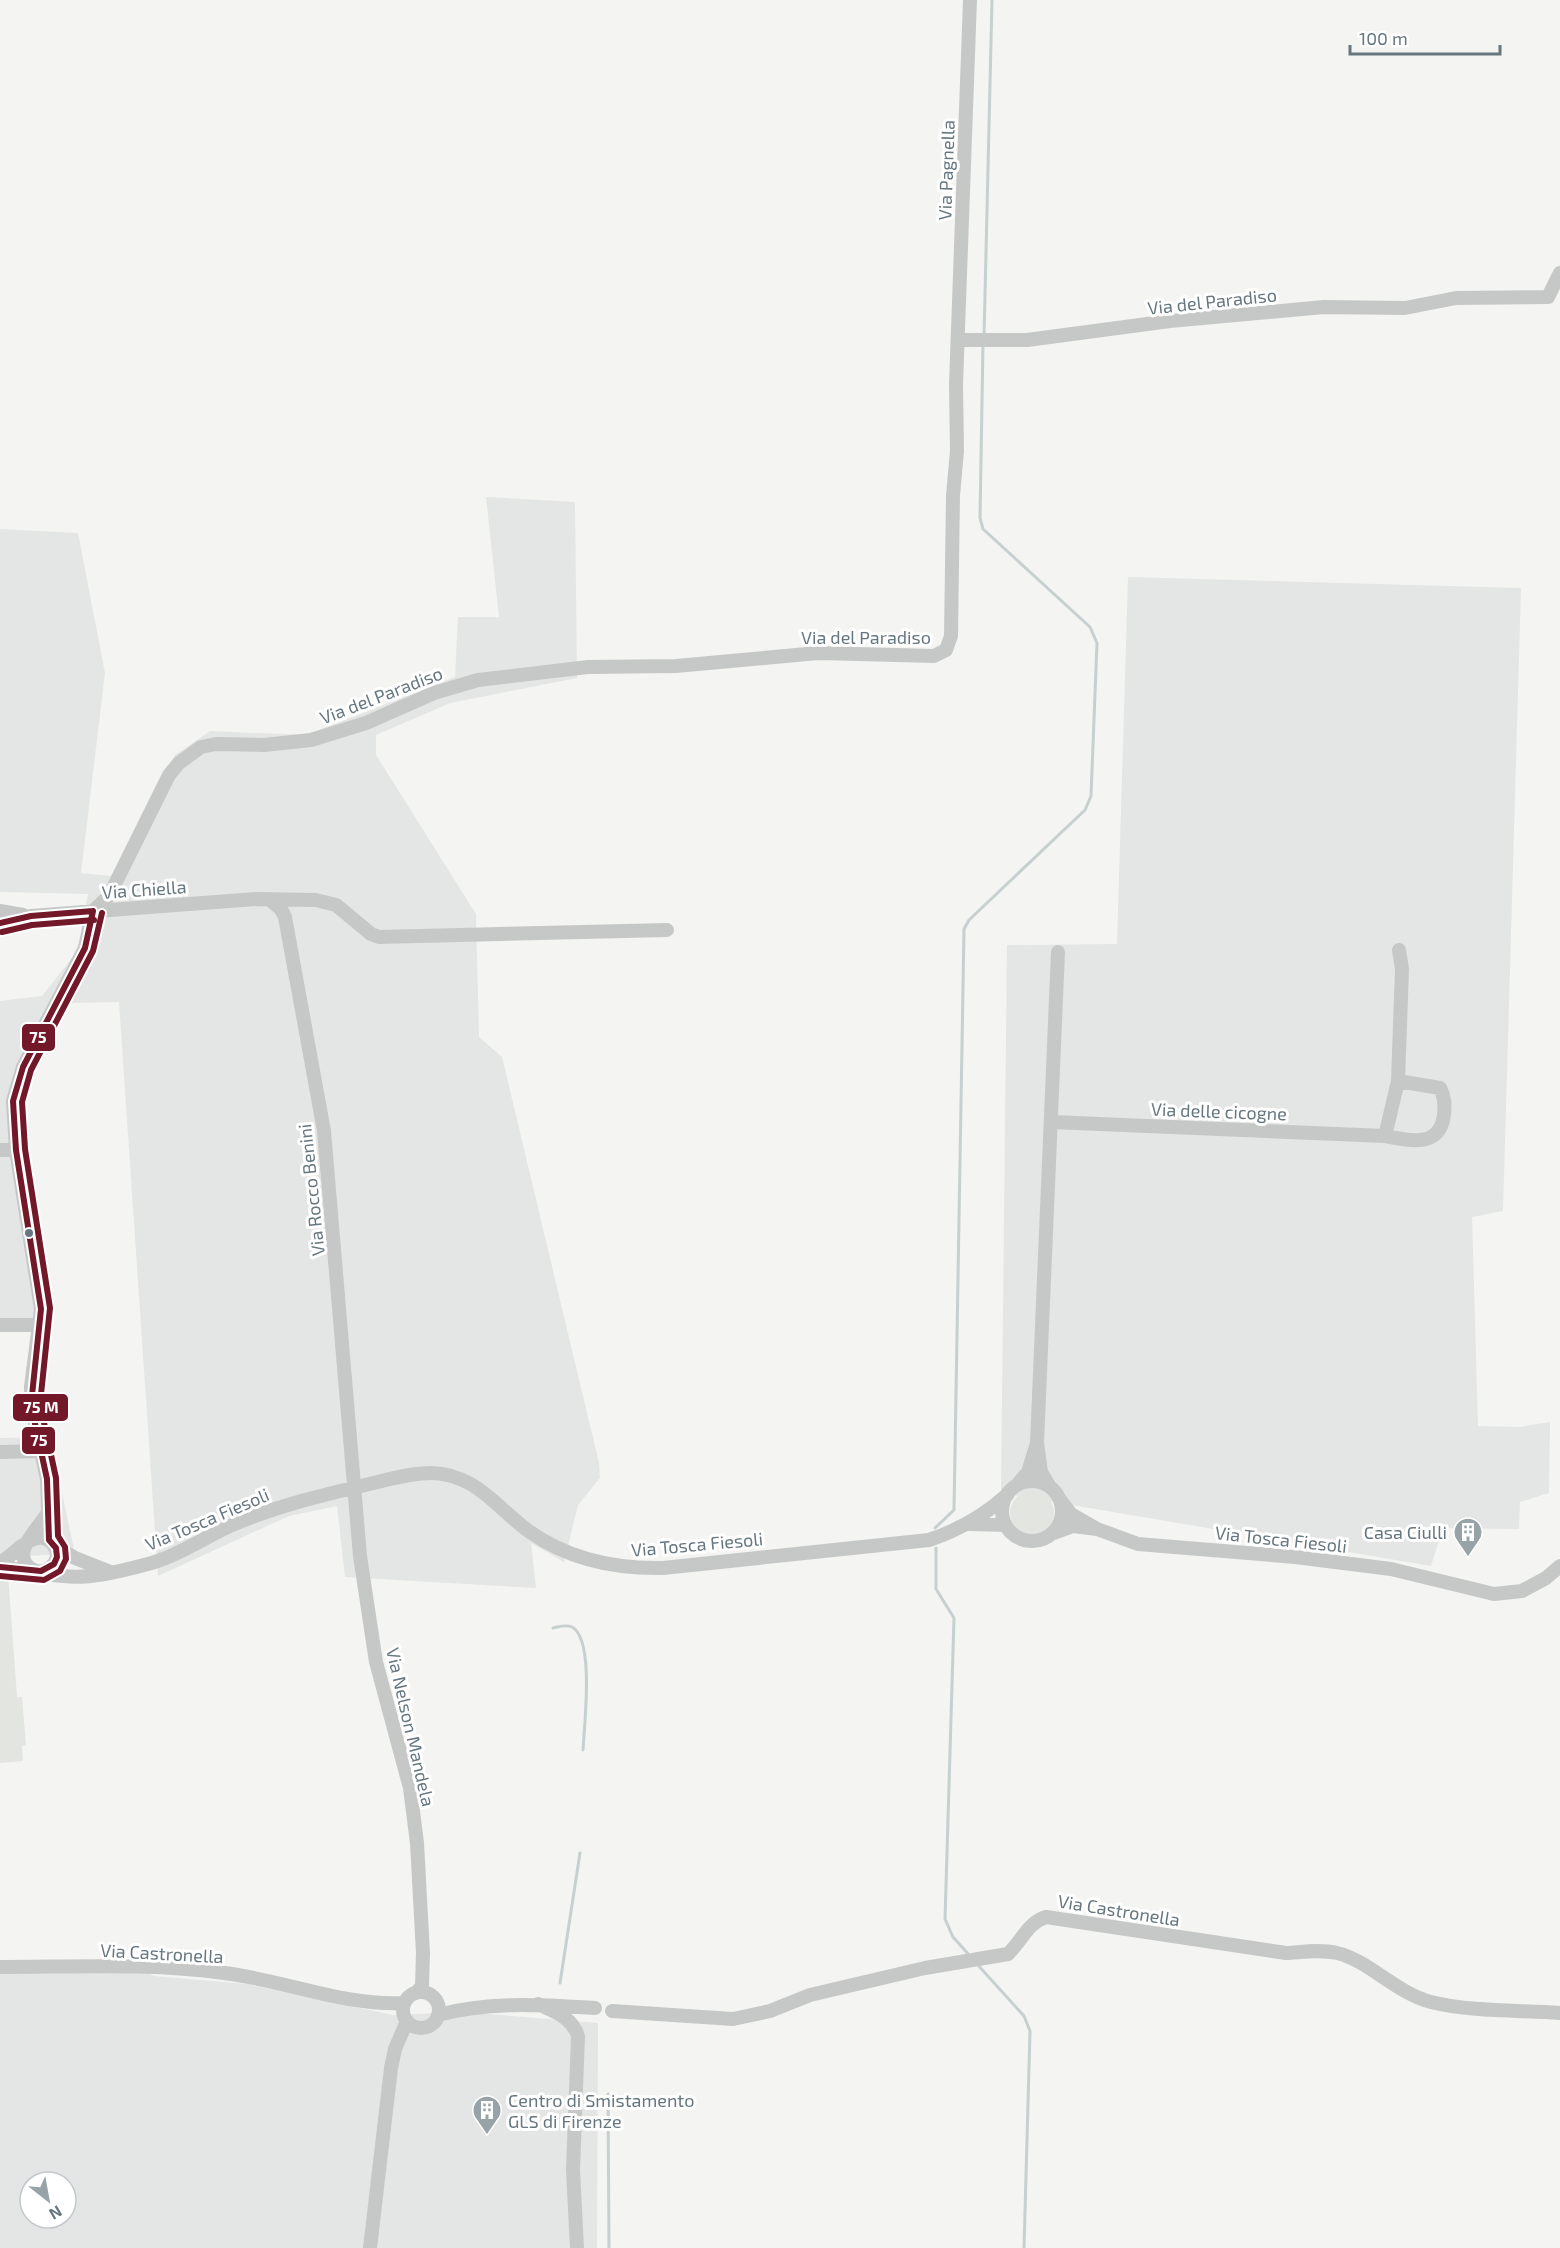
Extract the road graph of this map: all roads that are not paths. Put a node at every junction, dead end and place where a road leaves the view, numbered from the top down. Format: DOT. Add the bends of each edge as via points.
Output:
graph roads {
  1 [pos="970,0"];
  2 [pos="1560,273"];
  3 [pos="966,340"];
  4 [pos="269,899"];
  5 [pos="0,911"];
  6 [pos="93,911"];
  7 [pos="31,916"];
  8 [pos="0,924"];
  9 [pos="668,930"];
  10 [pos="1399,950"];
  11 [pos="1058,952"];
  12 [pos="1398,1082"];
  13 [pos="1052,1122"];
  14 [pos="1385,1136"];
  15 [pos="0,1150"];
  16 [pos="16,1150"];
  17 [pos="0,1325"];
  18 [pos="40,1325"];
  19 [pos="1037,1443"];
  20 [pos="40,1451"];
  21 [pos="0,1452"];
  22 [pos="1050,1487"];
  23 [pos="354,1488"];
  24 [pos="1012,1490"];
  25 [pos="1061,1501"];
  26 [pos="47,1514"];
  27 [pos="968,1524"];
  28 [pos="1005,1525"];
  29 [pos="1097,1529"];
  30 [pos="1054,1533"];
  31 [pos="30,1540"];
  32 [pos="52,1543"];
  33 [pos="0,1565"];
  34 [pos="1560,1566"];
  35 [pos="36,1571"];
  36 [pos="110,1572"];
  37 [pos="0,1967"];
  38 [pos="426,1995"];
  39 [pos="538,2004"];
  40 [pos="464,2008"];
  41 [pos="595,2008"];
  42 [pos="612,2011"];
  43 [pos="1560,2013"];
  44 [pos="405,2014"];
  45 [pos="438,2015"];
  46 [pos="370,2248"];
  47 [pos="577,2248"];
  1 -- 3 [label="street, Via Pagnella"];
  2 -- 3 [label="street, Via del Paradiso" via="1548,297 1456,298 1405,308 1324,307 999,341"];
  3 -- 6 [label="street, Via del Paradiso" via="952,495 951,636 940,654 818,653 676,666 588,667 478,680 454,685 366,723 319,738 201,747 169,775 109,896"];
  4 -- 6 [label="street, Via Chiella"];
  4 -- 9 [label="street, Via Chiella" via="316,900 336,905 379,938"];
  4 -- 23 [label="street, Via Rocco Benini" via="285,917 324,1131"];
  5 -- 7 [label="street"];
  6 -- 7 [label="street"];
  6 -- 16 [label="street, Via Chiella" via="85,948 43,1024 16,1085"];
  7 -- 8 [label="street"];
  10 -- 12 [label="street" via="1402,969"];
  11 -- 13 [label="street"];
  12 -- 14 [label="street"];
  12 -- 14 [label="street, Via delle cicogne" via="1440,1088 1444,1095 1442,1128 1428,1139"];
  13 -- 14 [label="street, Via delle cicogne"];
  13 -- 19 [label="street"];
  15 -- 16 [label="street"];
  16 -- 18 [label="street, Via Chiella" via="39,1291"];
  17 -- 18 [label="street"];
  18 -- 20 [label="street, Via Chiella" via="31,1387 33,1423"];
  19 -- 22 [label="street" via="1041,1472"];
  19 -- 24 [label="street" via="1028,1472"];
  20 -- 21 [label="street"];
  20 -- 26 [label="street, Via Chiella" via="48,1487"];
  22 -- 24 [label="street" via="1038,1482"];
  22 -- 25 [label="street, Via Tosca Fiesoli"];
  23 -- 27 [label="street, Via Tosca Fiesoli" via="417,1474 458,1477 481,1488 516,1521 551,1545 589,1561 635,1569 918,1541"];
  23 -- 36 [label="street, Via Tosca Fiesoli" via="269,1510 160,1560"];
  23 -- 38 [label="street, Via Nelson Mandela" via="376,1662 410,1788"];
  24 -- 27 [label="street, Via Tosca Fiesoli"];
  24 -- 28 [label="street" via="1002,1509"];
  25 -- 29 [label="street, Via Tosca Fiesoli" via="1071,1514"];
  25 -- 30 [label="street" via="1061,1520"];
  26 -- 31 [label="street"];
  26 -- 32 [label="street, Via Chiella"];
  27 -- 28 [label="street, Via Tosca Fiesoli"];
  28 -- 30 [label="street, Via Tosca Fiesoli" via="1025,1541 1043,1540"];
  29 -- 30 [label="street, Via Tosca Fiesoli" via="1073,1526"];
  29 -- 34 [label="street, Via Tosca Fiesoli" via="1138,1544 1390,1569 1494,1594 1522,1591"];
  31 -- 32 [label="street"];
  31 -- 33 [label="street, Via Tosca Fiesoli"];
  31 -- 35 [label="street" via="23,1558"];
  32 -- 35 [label="street" via="57,1555 54,1564"];
  32 -- 36 [label="street" via="75,1558"];
  33 -- 35 [label="street, Via Tosca Fiesoli"];
  35 -- 36 [label="street, Via Tosca Fiesoli" via="71,1577"];
  37 -- 44 [label="street, Via Castronella" via="166,1967 226,1973"];
  38 -- 40 [label="street"];
  38 -- 44 [label="street"];
  38 -- 45 [label="street"];
  39 -- 40 [label="street"];
  39 -- 41 [label="street"];
  39 -- 47 [label="street" via="566,2018 578,2036 573,2170"];
  40 -- 45 [label="street"];
  42 -- 43 [label="street, Via Castronella" via="733,2019 771,2011 810,1995 1008,1954 1029,1926 1046,1917 1286,1953 1338,1953 1402,1991 1431,2002"];
  44 -- 45 [label="street" via="430,2025"];
  44 -- 46 [label="street" via="391,2068"];
}
